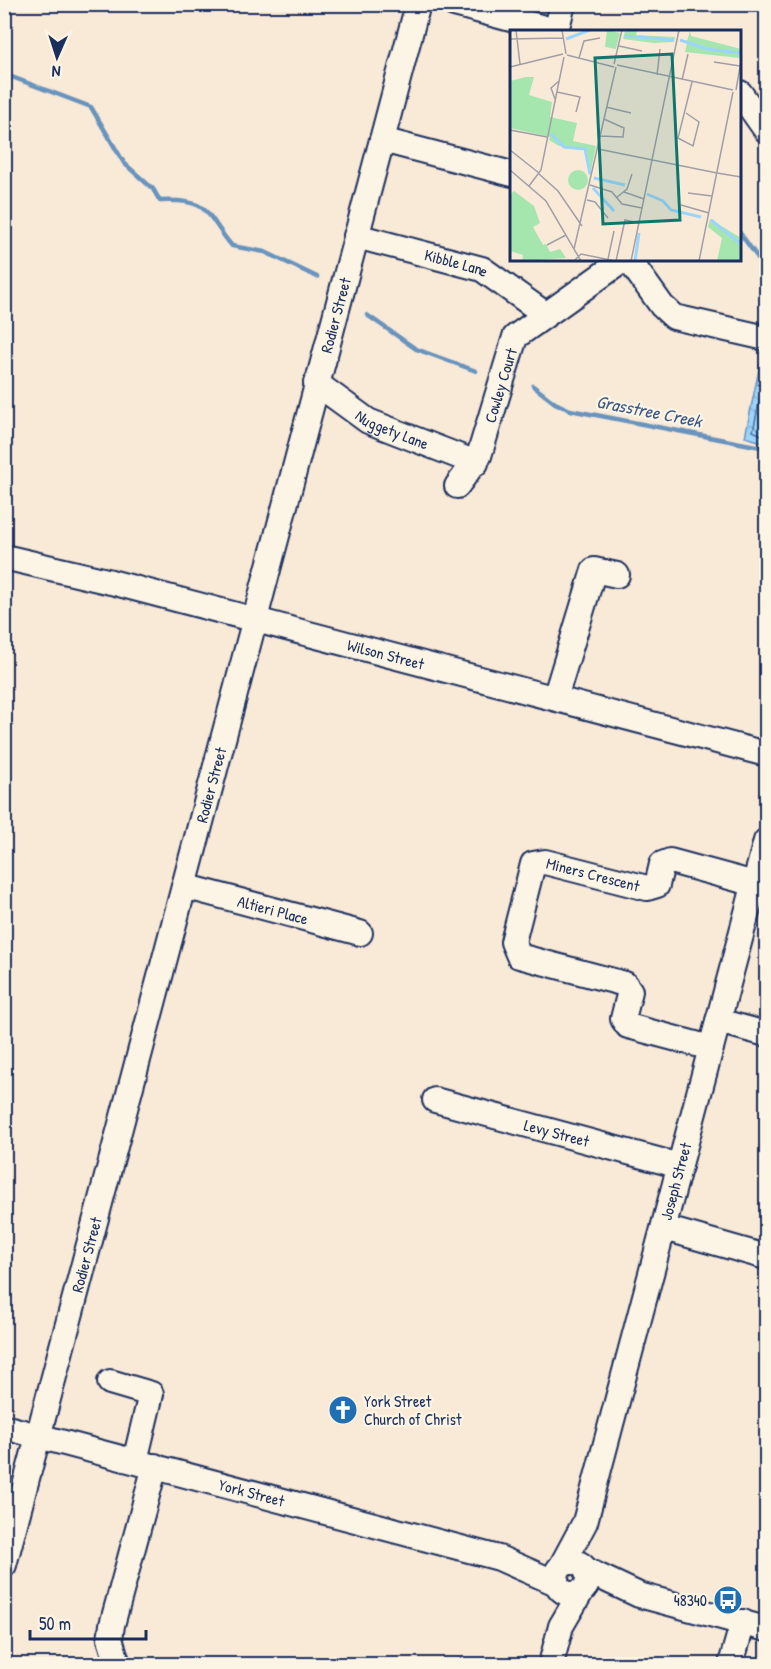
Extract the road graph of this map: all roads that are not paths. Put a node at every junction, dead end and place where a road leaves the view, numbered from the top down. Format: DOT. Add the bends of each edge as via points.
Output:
graph roads {
  1 [pos="418,4"];
  2 [pos="454,4"];
  3 [pos="563,4"];
  4 [pos="552,30"];
  5 [pos="556,30"];
  6 [pos="752,98"];
  7 [pos="766,130"];
  8 [pos="382,140"];
  9 [pos="510,173"];
  10 [pos="356,236"];
  11 [pos="622,261"];
  12 [pos="630,261"];
  13 [pos="545,314"];
  14 [pos="766,338"];
  15 [pos="316,384"];
  16 [pos="476,463"];
  17 [pos="457,486"];
  18 [pos="4,557"];
  19 [pos="617,575"];
  20 [pos="253,620"];
  21 [pos="555,698"];
  22 [pos="766,754"];
  23 [pos="766,841"];
  24 [pos="755,884"];
  25 [pos="184,886"];
  26 [pos="360,933"];
  27 [pos="718,1021"];
  28 [pos="766,1034"];
  29 [pos="711,1048"];
  30 [pos="435,1100"];
  31 [pos="680,1166"];
  32 [pos="664,1228"];
  33 [pos="766,1257"];
  34 [pos="110,1382"];
  35 [pos="4,1427"];
  36 [pos="37,1436"];
  37 [pos="145,1464"];
  38 [pos="4,1565"];
  39 [pos="572,1577"];
  40 [pos="743,1622"];
  41 [pos="766,1629"];
  42 [pos="124,1663"];
  43 [pos="551,1665"];
  44 [pos="731,1665"];
  1 -- 8 [label="street, Rodier Street"];
  2 -- 4 [label="street"];
  3 -- 5 [label="street"];
  6 -- 7 [label="street"];
  8 -- 9 [label="street"];
  8 -- 10 [label="street, Rodier Street"];
  10 -- 13 [label="street, Kibble Lane" via="482,269"];
  10 -- 15 [label="street, Rodier Street"];
  11 -- 13 [label="street, Cowley Court"];
  12 -- 14 [label="street" via="671,316"];
  13 -- 16 [label="street, Cowley Court" via="513,340"];
  15 -- 16 [label="street, Nuggety Lane" via="368,421"];
  15 -- 20 [label="street, Rodier Street"];
  16 -- 17 [label="street, Cowley Court"];
  18 -- 20 [label="street, Wilson Street"];
  19 -- 21 [label="street" via="594,570"];
  20 -- 21 [label="street, Wilson Street"];
  20 -- 25 [label="street, Rodier Street"];
  21 -- 22 [label="street, Wilson Street"];
  23 -- 24 [label="street, Joseph Street"];
  24 -- 27 [label="street, Joseph Street"];
  24 -- 29 [label="street, Miners Crescent" via="670,861 662,864 657,885 646,888 544,862 533,864 513,942 519,957 625,984 630,991 623,1019 628,1026"];
  25 -- 26 [label="street, Altieri Place"];
  25 -- 36 [label="street, Rodier Street"];
  27 -- 28 [label="street"];
  27 -- 29 [label="street, Joseph Street"];
  29 -- 31 [label="street, Joseph Street"];
  30 -- 31 [label="street, Levy Street"];
  31 -- 32 [label="street, Joseph Street"];
  32 -- 33 [label="street"];
  32 -- 39 [label="street, Joseph Street"];
  34 -- 37 [label="street" via="151,1394"];
  35 -- 36 [label="street, York Street"];
  36 -- 37 [label="street, York Street"];
  36 -- 38 [label="street, Rodier Street"];
  37 -- 39 [label="street, York Street"];
  37 -- 42 [label="street" via="110,1639"];
  39 -- 40 [label="street, York Street"];
  39 -- 43 [label="street, Joseph Street"];
  40 -- 41 [label="street, York Street"];
  40 -- 44 [label="street"];
}
